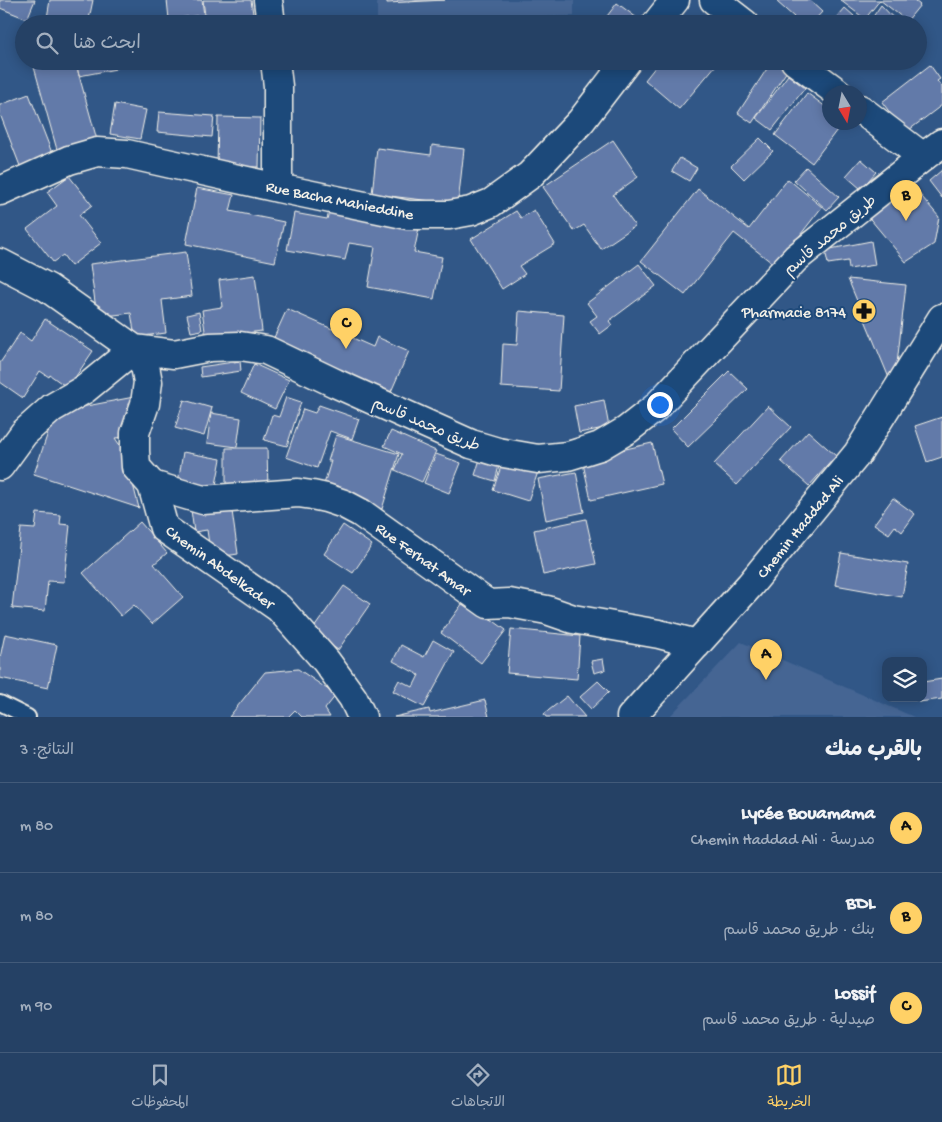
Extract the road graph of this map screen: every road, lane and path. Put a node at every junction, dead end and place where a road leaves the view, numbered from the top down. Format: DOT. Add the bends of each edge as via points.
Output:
graph roads {
  1 [pos="268,0"];
  2 [pos="675,0"];
  3 [pos="714,0"];
  4 [pos="270,15"];
  5 [pos="663,15"];
  6 [pos="733,15"];
  7 [pos="276,70"];
  8 [pos="621,70"];
  9 [pos="807,70"];
  10 [pos="828,85"];
  11 [pos="867,113"];
  12 [pos="933,150"];
  13 [pos="278,188"];
  14 [pos="0,192"];
  15 [pos="0,263"];
  16 [pos="942,318"];
  17 [pos="134,350"];
  18 [pos="0,466"];
  19 [pos="152,485"];
  20 [pos="697,644"];
  21 [pos="0,703"];
  22 [pos="28,717"];
  23 [pos="362,717"];
  24 [pos="631,717"];
  1 -- 4 [label="street"];
  2 -- 5 [label="street"];
  3 -- 6 [label="street"];
  7 -- 13 [label="street"];
  8 -- 13 [label="street, Rue Bacha Mahieddine" via="581,121 530,175 491,203 471,211 449,215 408,215"];
  9 -- 10 [label="street"];
  11 -- 12 [label="street"];
  12 -- 17 [label="street, طريق محمد قاسم" via="796,258 655,408 600,446 568,456 538,460 471,444 266,350 240,346 210,347 174,354"];
  13 -- 14 [label="street, Rue Bacha Mahieddine" via="127,154 97,152 69,160"];
  15 -- 17 [label="street, Chemin Abdelkader" via="48,288"];
  16 -- 20 [label="street, Chemin Haddad Ali" via="858,454"];
  17 -- 18 [label="street" via="85,389 52,408 24,433"];
  17 -- 19 [label="street, Chemin Abdelkader" via="145,366 148,382 135,434 136,467"];
  19 -- 20 [label="street, Rue Ferhat Amar" via="203,500 298,494 326,498 361,512 488,604 509,603 547,610 573,619"];
  19 -- 23 [label="street, Chemin Abdelkader" via="164,528 279,608 326,661 353,698"];
  20 -- 24 [label="street, Chemin Haddad Ali"];
  21 -- 22 [label="lane"];
}
